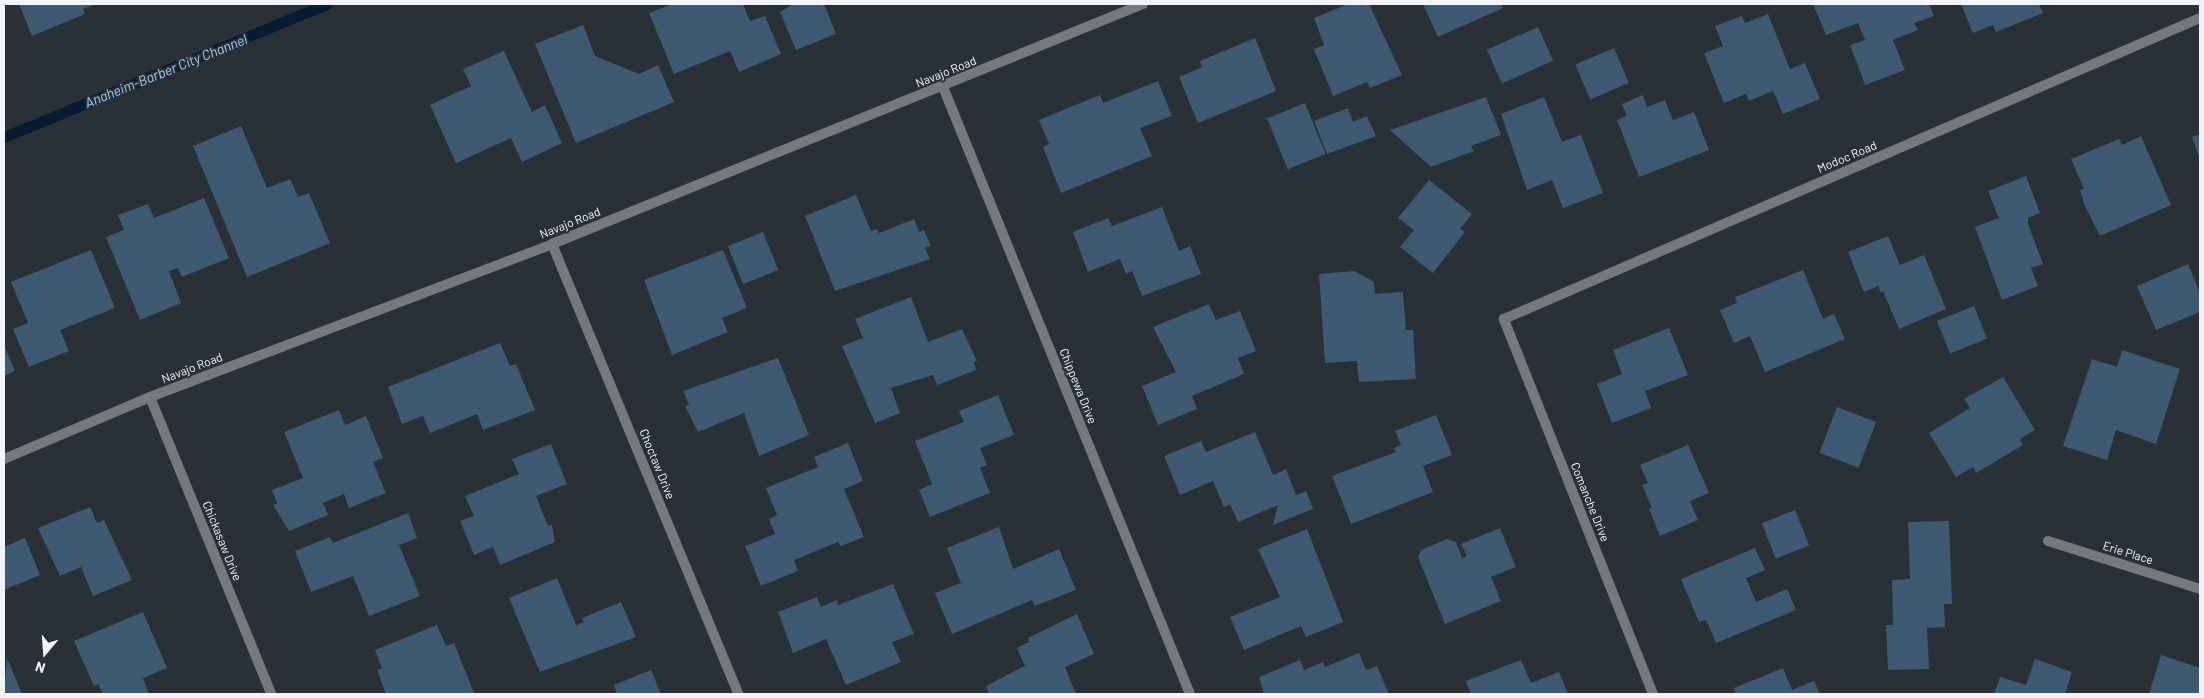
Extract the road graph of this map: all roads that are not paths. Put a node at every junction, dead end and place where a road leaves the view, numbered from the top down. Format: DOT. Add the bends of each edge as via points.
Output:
graph roads {
  1 [pos="1143,4"];
  2 [pos="2200,18"];
  3 [pos="943,87"];
  4 [pos="552,244"];
  5 [pos="1504,319"];
  6 [pos="150,397"];
  7 [pos="4,459"];
  8 [pos="2048,541"];
  9 [pos="2200,589"];
  10 [pos="271,694"];
  11 [pos="738,694"];
  12 [pos="1190,694"];
  13 [pos="1653,694"];
  1 -- 3 [label="street, Navajo Road"];
  2 -- 5 [label="street, Modoc Road"];
  3 -- 4 [label="street, Navajo Road"];
  3 -- 12 [label="street, Chippewa Drive"];
  4 -- 6 [label="street, Navajo Road"];
  4 -- 11 [label="street, Choctaw Drive"];
  5 -- 13 [label="street, Comanche Drive"];
  6 -- 7 [label="street, Navajo Road"];
  6 -- 10 [label="street, Chickasaw Drive"];
  8 -- 9 [label="street, Erie Place"];
}
